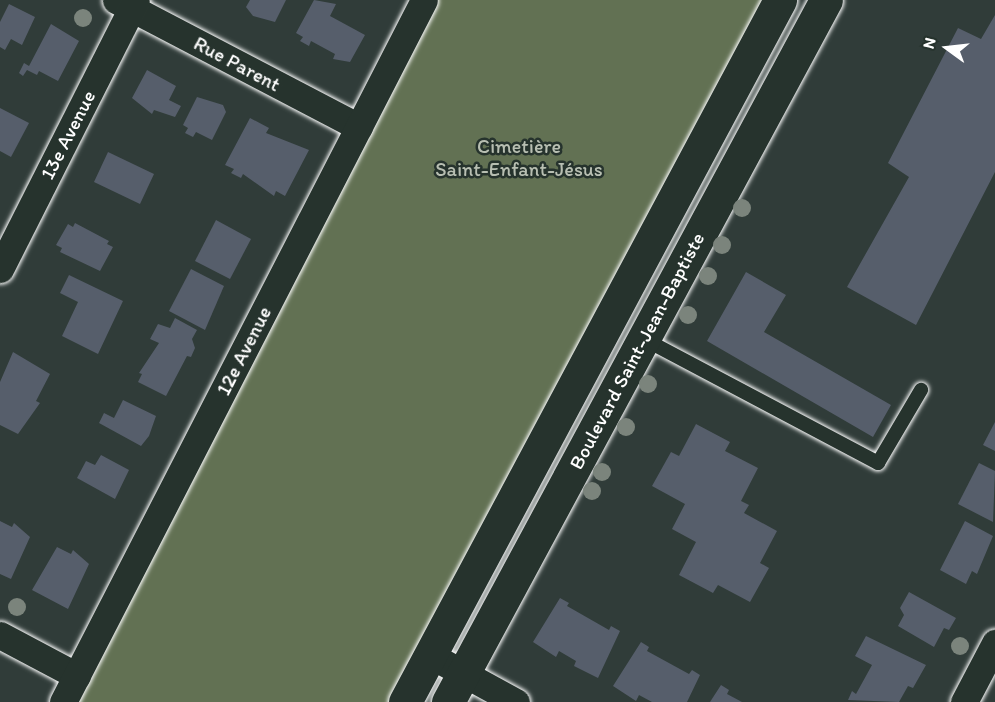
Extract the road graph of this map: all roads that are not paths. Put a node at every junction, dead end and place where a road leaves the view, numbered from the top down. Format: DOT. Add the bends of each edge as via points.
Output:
graph roads {
  1 [pos="424,0"];
  2 [pos="780,0"];
  3 [pos="826,0"];
  4 [pos="128,3"];
  5 [pos="359,127"];
  6 [pos="0,269"];
  7 [pos="644,339"];
  8 [pos="921,390"];
  9 [pos="0,635"];
  10 [pos="995,643"];
  11 [pos="430,655"];
  12 [pos="464,673"];
  13 [pos="77,676"];
  14 [pos="63,702"];
  15 [pos="405,702"];
  16 [pos="448,702"];
  17 [pos="516,702"];
  18 [pos="964,702"];
  1 -- 5 [label="street, 12e Avenue"];
  2 -- 11 [label="main road, Boulevard Saint-Jean-Baptiste"];
  3 -- 7 [label="main road, Boulevard Saint-Jean-Baptiste"];
  4 -- 5 [label="street, Rue Parent"];
  4 -- 6 [label="street, 13e Avenue"];
  5 -- 13 [label="street, 12e Avenue"];
  7 -- 8 [label="lane" via="878,463"];
  7 -- 12 [label="main road, Boulevard Saint-Jean-Baptiste"];
  9 -- 13 [label="street"];
  10 -- 18 [label="street"];
  11 -- 12 [label="street"];
  11 -- 15 [label="main road, Boulevard Saint-Jean-Baptiste"];
  12 -- 16 [label="main road, Boulevard Saint-Jean-Baptiste"];
  12 -- 17 [label="street"];
  13 -- 14 [label="street, 12e Avenue"];
}
